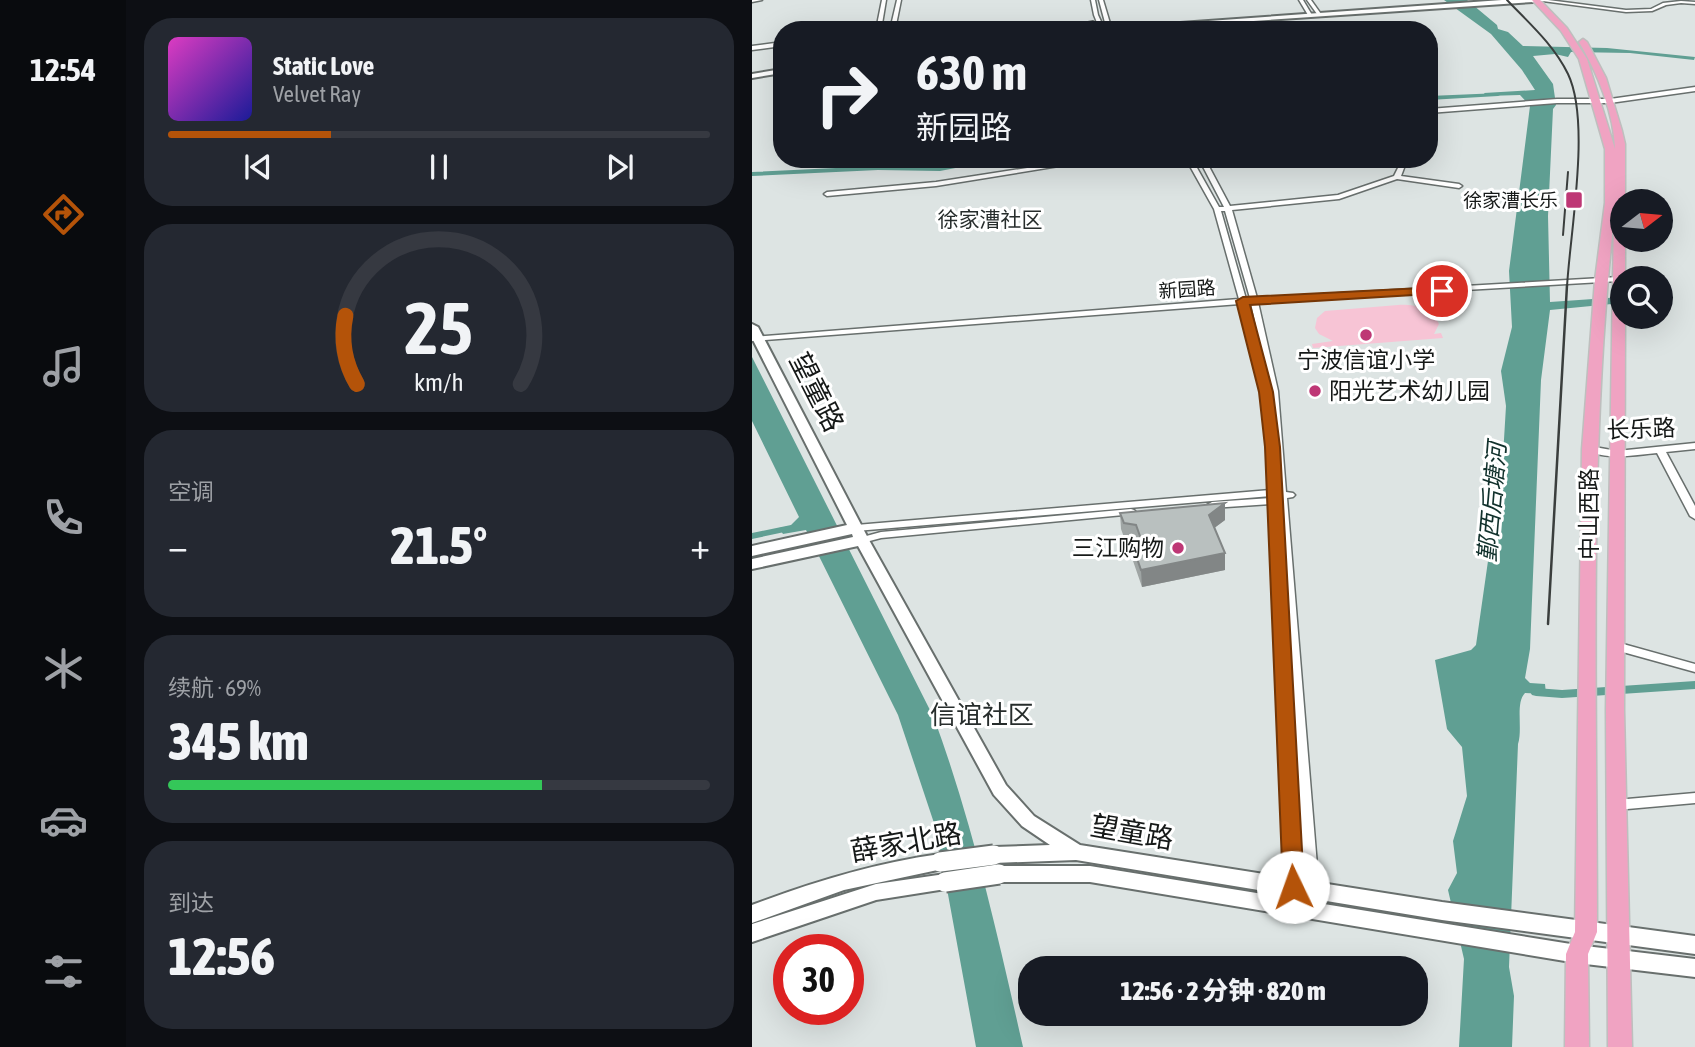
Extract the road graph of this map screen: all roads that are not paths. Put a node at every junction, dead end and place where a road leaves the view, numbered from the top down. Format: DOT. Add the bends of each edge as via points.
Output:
graph roads {
  1 [pos="760,0"];
  2 [pos="884,0"];
  3 [pos="899,0"];
  4 [pos="1093,0"];
  5 [pos="1101,0"];
  6 [pos="1301,0"];
  7 [pos="1309,0"];
  8 [pos="1470,0"];
  9 [pos="1535,0"];
  10 [pos="752,1"];
  11 [pos="1550,1"];
  12 [pos="1444,2"];
  13 [pos="1695,3"];
  14 [pos="1313,12"];
  15 [pos="880,21"];
  16 [pos="894,21"];
  17 [pos="1103,21"];
  18 [pos="1104,21"];
  19 [pos="1179,21"];
  20 [pos="773,45"];
  21 [pos="752,48"];
  22 [pos="1589,59"];
  23 [pos="773,75"];
  24 [pos="752,78"];
  25 [pos="1695,89"];
  26 [pos="1597,101"];
  27 [pos="1610,101"];
  28 [pos="1438,110"];
  29 [pos="1040,168"];
  30 [pos="1195,168"];
  31 [pos="1206,168"];
  32 [pos="1401,168"];
  33 [pos="1397,177"];
  34 [pos="1459,186"];
  35 [pos="827,194"];
  36 [pos="1222,209"];
  37 [pos="1619,266"];
  38 [pos="1601,280"];
  39 [pos="1610,282"];
  40 [pos="1243,301"];
  41 [pos="1254,301"];
  42 [pos="1619,329"];
  43 [pos="754,335"];
  44 [pos="1695,446"];
  45 [pos="1589,449"];
  46 [pos="1660,449"];
  47 [pos="1617,454"];
  48 [pos="1279,496"];
  49 [pos="1695,516"];
  50 [pos="859,534"];
  51 [pos="819,543"];
  52 [pos="752,551"];
  53 [pos="752,564"];
  54 [pos="1616,656"];
  55 [pos="1695,668"];
  56 [pos="1695,798"];
  57 [pos="1616,805"];
  58 [pos="1076,852"];
  59 [pos="1054,873"];
  60 [pos="1303,889"];
  61 [pos="752,914"];
  62 [pos="1586,932"];
  63 [pos="752,933"];
  64 [pos="1695,945"];
  65 [pos="1620,949"];
  66 [pos="1577,954"];
  67 [pos="1695,968"];
  68 [pos="1577,1047"];
  69 [pos="1620,1047"];
  1 -- 10 [label="street"];
  2 -- 15 [label="street"];
  3 -- 16 [label="street"];
  4 -- 17 [label="street"];
  5 -- 18 [label="street"];
  6 -- 14 [label="street"];
  7 -- 14 [label="street"];
  8 -- 12 [label="main road"];
  9 -- 11 [label="street"];
  9 -- 14 [label="main road"];
  9 -- 22 [label="main road, 中山西路"];
  11 -- 13 [label="street" via="1643,11 1665,4"];
  11 -- 22 [label="main road, 中山西路" via="1586,47"];
  12 -- 14 [label="main road"];
  14 -- 19 [label="main road"];
  20 -- 21 [label="street"];
  22 -- 26 [label="main road, 中山西路"];
  22 -- 27 [label="main road, 中山西路"];
  23 -- 24 [label="main road"];
  25 -- 27 [label="street"];
  26 -- 27 [label="street"];
  26 -- 28 [label="street"];
  26 -- 38 [label="main road, 中山西路" via="1610,149 1610,203"];
  27 -- 37 [label="main road, 中山西路" via="1621,144"];
  29 -- 35 [label="street"];
  30 -- 36 [label="street"];
  31 -- 36 [label="street"];
  32 -- 33 [label="street"];
  33 -- 34 [label="street"];
  33 -- 36 [label="street" via="1339,197"];
  36 -- 40 [label="street"];
  36 -- 41 [label="street"];
  38 -- 39 [label="street, 新园路"];
  38 -- 41 [label="street, 新园路"];
  38 -- 45 [label="main road, 中山西路"];
  40 -- 41 [label="street, 新园路"];
  40 -- 43 [label="street, 新园路"];
  40 -- 48 [label="street" via="1266,392"];
  41 -- 48 [label="street" via="1274,391"];
  42 -- 47 [label="main road, 中山西路"];
  43 -- 50 [label="main road, 望童路"];
  44 -- 46 [label="street, 长乐路"];
  45 -- 47 [label="street, 长乐路"];
  45 -- 62 [label="main road, 中山西路"];
  46 -- 47 [label="street, 长乐路"];
  46 -- 49 [label="street"];
  47 -- 54 [label="main road, 中山西路"];
  48 -- 50 [label="street" via="881,536"];
  48 -- 60 [label="street"];
  48 -- 60 [label="street"];
  50 -- 51 [label="main road"];
  50 -- 58 [label="main road, 望童路" via="1000,790 1028,821"];
  51 -- 52 [label="main road"];
  51 -- 53 [label="main road"];
  54 -- 55 [label="street"];
  54 -- 57 [label="main road, 中山西路"];
  56 -- 57 [label="street"];
  57 -- 65 [label="main road, 中山西路"];
  58 -- 60 [label="main road, 望童路"];
  58 -- 61 [label="main road, 薛家北路, bridge" via="994,855 906,866"];
  59 -- 63 [label="main road, 薛家北路, bridge" via="999,874 876,892"];
  59 -- 66 [label="main road, 望童路" via="1090,874"];
  60 -- 62 [label="main road, 望童路"];
  62 -- 65 [label="main road, 望童路"];
  62 -- 66 [label="main road, 中山西路"];
  64 -- 65 [label="main road"];
  65 -- 66 [label="main road, 望童路"];
  65 -- 67 [label="main road"];
  65 -- 69 [label="main road, 中山西路"];
  66 -- 68 [label="main road, 中山西路"];
}
